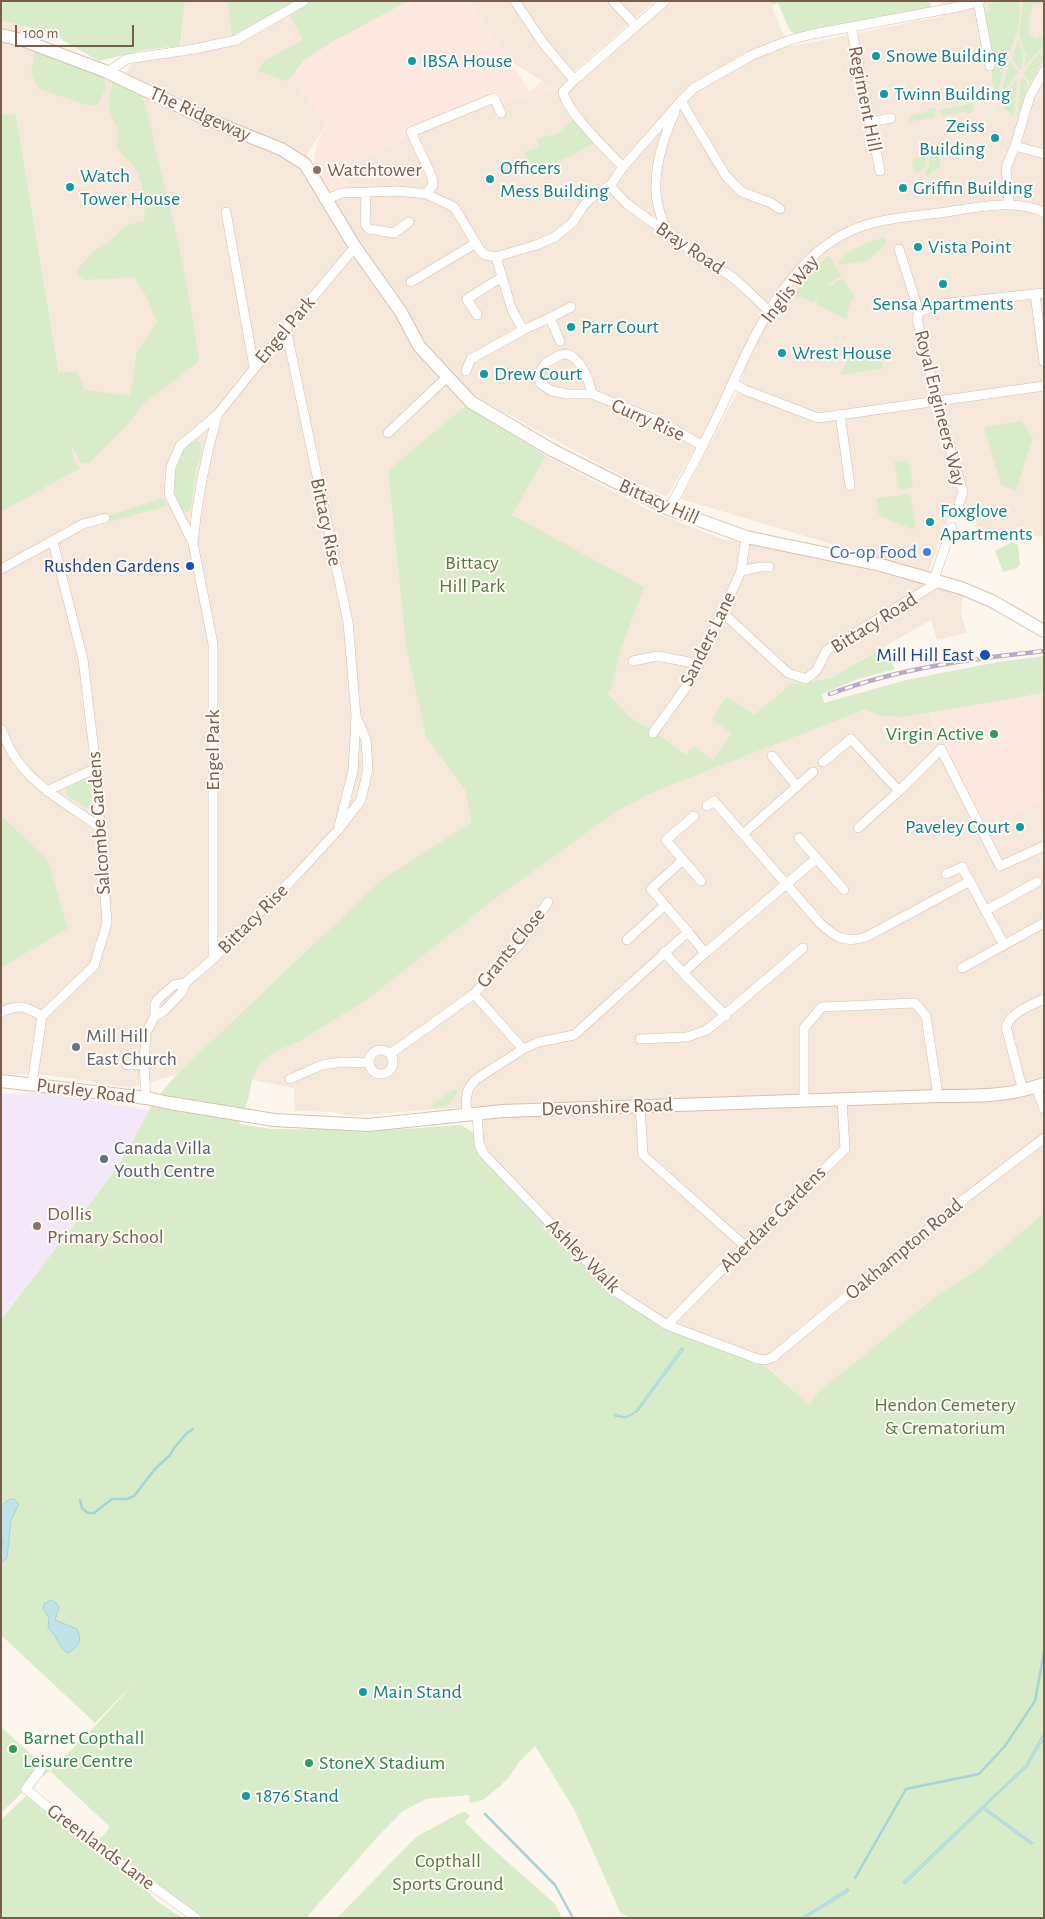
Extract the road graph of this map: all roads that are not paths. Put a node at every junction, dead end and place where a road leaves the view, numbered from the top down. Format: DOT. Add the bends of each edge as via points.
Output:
graph roads {
  1 [pos="304,1"];
  2 [pos="515,1"];
  3 [pos="613,1"];
  4 [pos="665,1"];
  5 [pos="979,2"];
  6 [pos="938,6"];
  7 [pos="636,26"];
  8 [pos="851,26"];
  9 [pos="1,34"];
  10 [pos="990,66"];
  11 [pos="108,72"];
  12 [pos="1043,77"];
  13 [pos="574,80"];
  14 [pos="681,101"];
  15 [pos="501,114"];
  16 [pos="891,118"];
  17 [pos="870,122"];
  18 [pos="1015,146"];
  19 [pos="1044,154"];
  20 [pos="623,168"];
  21 [pos="880,171"];
  22 [pos="610,186"];
  23 [pos="366,193"];
  24 [pos="426,194"];
  25 [pos="327,199"];
  26 [pos="1008,204"];
  27 [pos="780,209"];
  28 [pos="226,212"];
  29 [pos="1044,212"];
  30 [pos="409,222"];
  31 [pos="666,232"];
  32 [pos="476,243"];
  33 [pos="355,247"];
  34 [pos="899,249"];
  35 [pos="496,257"];
  36 [pos="502,277"];
  37 [pos="411,282"];
  38 [pos="1039,293"];
  39 [pos="571,307"];
  40 [pos="769,311"];
  41 [pos="919,312"];
  42 [pos="476,315"];
  43 [pos="550,318"];
  44 [pos="286,329"];
  45 [pos="523,330"];
  46 [pos="560,341"];
  47 [pos="1044,362"];
  48 [pos="254,367"];
  49 [pos="466,371"];
  50 [pos="447,377"];
  51 [pos="733,383"];
  52 [pos="1044,386"];
  53 [pos="592,394"];
  54 [pos="936,400"];
  55 [pos="840,414"];
  56 [pos="217,416"];
  57 [pos="388,433"];
  58 [pos="703,446"];
  59 [pos="850,486"];
  60 [pos="959,504"];
  61 [pos="669,510"];
  62 [pos="105,518"];
  63 [pos="952,528"];
  64 [pos="746,537"];
  65 [pos="53,542"];
  66 [pos="193,543"];
  67 [pos="769,567"];
  68 [pos="1,569"];
  69 [pos="741,571"];
  70 [pos="937,580"];
  71 [pos="722,612"];
  72 [pos="1044,631"];
  73 [pos="633,661"];
  74 [pos="699,664"];
  75 [pos="356,716"];
  76 [pos="1,729"];
  77 [pos="653,732"];
  78 [pos="772,756"];
  79 [pos="823,762"];
  80 [pos="96,768"];
  81 [pos="813,772"];
  82 [pos="797,786"];
  83 [pos="47,791"];
  84 [pos="899,791"];
  85 [pos="707,806"];
  86 [pos="694,816"];
  87 [pos="100,827"];
  88 [pos="858,828"];
  89 [pos="338,830"];
  90 [pos="743,834"];
  91 [pos="799,838"];
  92 [pos="1044,846"];
  93 [pos="817,858"];
  94 [pos="683,860"];
  95 [pos="946,874"];
  96 [pos="701,881"];
  97 [pos="970,881"];
  98 [pos="1036,882"];
  99 [pos="786,883"];
  100 [pos="844,890"];
  101 [pos="548,902"];
  102 [pos="665,905"];
  103 [pos="986,912"];
  104 [pos="1044,923"];
  105 [pos="688,932"];
  106 [pos="627,940"];
  107 [pos="1004,945"];
  108 [pos="803,948"];
  109 [pos="664,952"];
  110 [pos="705,953"];
  111 [pos="213,959"];
  112 [pos="962,968"];
  113 [pos="683,972"];
  114 [pos="474,994"];
  115 [pos="1044,999"];
  116 [pos="1,1012"];
  117 [pos="42,1016"];
  118 [pos="726,1016"];
  119 [pos="640,1039"];
  120 [pos="523,1049"];
  121 [pos="390,1054"];
  122 [pos="369,1063"];
  123 [pos="144,1064"];
  124 [pos="127,1065"];
  125 [pos="290,1079"];
  126 [pos="1,1081"];
  127 [pos="32,1084"];
  128 [pos="1040,1085"];
  129 [pos="1023,1091"];
  130 [pos="938,1096"];
  131 [pos="146,1098"];
  132 [pos="842,1100"];
  133 [pos="804,1101"];
  134 [pos="170,1103"];
  135 [pos="640,1106"];
  136 [pos="1044,1109"];
  137 [pos="472,1114"];
  138 [pos="1044,1138"];
  139 [pos="745,1246"];
  140 [pos="667,1325"];
  141 [pos="765,1360"];
  142 [pos="41,1769"];
  143 [pos="196,1918"];
  1 -- 11 [label="street" via="236,40 127,59"];
  2 -- 13 [label="street" via="539,38"];
  3 -- 7 [label="street"];
  4 -- 7 [label="street"];
  5 -- 6 [label="street"];
  5 -- 10 [label="street"];
  6 -- 8 [label="street"];
  7 -- 13 [label="street"];
  8 -- 14 [label="street" via="798,38 752,55 701,83"];
  8 -- 17 [label="street, Regiment Hill"];
  9 -- 11 [label="main road, The Ridgeway"];
  11 -- 25 [label="main road, The Ridgeway" via="204,118 281,148 305,164"];
  12 -- 18 [label="street" via="1030,96"];
  13 -- 20 [label="street" via="563,92 564,100"];
  14 -- 20 [label="street"];
  14 -- 27 [label="street" via="726,176 742,192"];
  14 -- 31 [label="street" via="661,146 656,190"];
  15 -- 24 [label="street" via="494,98 411,132 432,177 433,185"];
  16 -- 17 [label="street"];
  17 -- 21 [label="street, Regiment Hill"];
  18 -- 19 [label="street"];
  18 -- 26 [label="street" via="1006,168"];
  20 -- 22 [label="street"];
  22 -- 31 [label="street, Bray Road" via="627,204"];
  22 -- 35 [label="street" via="596,194 573,222 554,237 536,246"];
  23 -- 24 [label="street" via="399,191"];
  23 -- 25 [label="street" via="342,193"];
  23 -- 30 [label="street" via="366,224 369,229 394,233"];
  24 -- 32 [label="street" via="454,207"];
  25 -- 33 [label="main road, The Ridgeway"];
  26 -- 29 [label="street, Inglis Way"];
  26 -- 40 [label="street, Inglis Way" via="890,220 850,231 818,251"];
  28 -- 48 [label="street"];
  31 -- 40 [label="street, Bray Road" via="716,268 727,272"];
  32 -- 35 [label="street" via="485,255"];
  32 -- 37 [label="street"];
  33 -- 44 [label="street, Engel Park"];
  33 -- 50 [label="main road, Bittacy Hill" via="400,312 419,346"];
  34 -- 41 [label="street, Royal Engineers Way"];
  35 -- 36 [label="street"];
  36 -- 42 [label="street" via="466,299"];
  36 -- 45 [label="street" via="512,310"];
  38 -- 41 [label="street, Royal Engineers Way" via="940,304"];
  38 -- 47 [label="street"];
  39 -- 43 [label="street"];
  40 -- 51 [label="street, Inglis Way"];
  41 -- 54 [label="street, Royal Engineers Way" via="917,319"];
  43 -- 45 [label="street"];
  43 -- 46 [label="street"];
  44 -- 48 [label="street, Engel Park"];
  44 -- 75 [label="street, Bittacy Rise" via="348,622"];
  45 -- 49 [label="street" via="471,359"];
  48 -- 56 [label="street, Engel Park"];
  50 -- 57 [label="street"];
  50 -- 61 [label="main road, Bittacy Hill" via="479,407 552,450"];
  51 -- 55 [label="street" via="818,418"];
  51 -- 58 [label="street, Inglis Way"];
  52 -- 54 [label="street"];
  53 -- 53 [label="street, Curry Rise" via="552,390 541,384 541,370 546,362 568,354 578,362"];
  53 -- 58 [label="street, Curry Rise" via="661,422"];
  54 -- 55 [label="street"];
  54 -- 60 [label="street, Royal Engineers Way" via="963,492"];
  55 -- 59 [label="street"];
  56 -- 66 [label="street, Engel Park" via="196,506"];
  56 -- 66 [label="street, Engel Park" via="180,446 171,467 169,494"];
  58 -- 61 [label="street, Inglis Way"];
  61 -- 64 [label="main road, Bittacy Hill"];
  62 -- 65 [label="street" via="83,524"];
  63 -- 70 [label="street"];
  64 -- 69 [label="street, Sanders Lane"];
  64 -- 70 [label="main road, Bittacy Hill"];
  65 -- 68 [label="street"];
  65 -- 80 [label="street, Salcombe Gardens" via="83,659"];
  66 -- 111 [label="street, Engel Park" via="214,644"];
  67 -- 69 [label="street"];
  69 -- 71 [label="street, Sanders Lane"];
  70 -- 71 [label="street, Bittacy Road" via="827,650 816,671 806,679 788,673"];
  70 -- 72 [label="main road, Bittacy Hill" via="992,601"];
  71 -- 74 [label="street, Sanders Lane"];
  73 -- 74 [label="street" via="656,656"];
  74 -- 77 [label="street, Sanders Lane"];
  75 -- 89 [label="street, Bittacy Rise" via="353,771"];
  75 -- 89 [label="street, Bittacy Rise" via="366,740 368,769 361,800"];
  76 -- 83 [label="street" via="12,754"];
  78 -- 82 [label="street"];
  79 -- 84 [label="street" via="851,739"];
  80 -- 83 [label="street"];
  80 -- 87 [label="street, Salcombe Gardens"];
  81 -- 82 [label="street"];
  82 -- 90 [label="street"];
  83 -- 87 [label="street"];
  84 -- 88 [label="street"];
  84 -- 92 [label="street" via="941,749 1000,866"];
  85 -- 90 [label="street" via="714,801"];
  86 -- 94 [label="street" via="666,840"];
  87 -- 117 [label="street, Salcombe Gardens" via="107,923 94,966"];
  89 -- 111 [label="street, Bittacy Rise"];
  90 -- 99 [label="street"];
  91 -- 93 [label="street"];
  93 -- 99 [label="street"];
  93 -- 100 [label="street"];
  94 -- 96 [label="street"];
  94 -- 102 [label="street" via="651,889"];
  95 -- 97 [label="street" via="962,867"];
  97 -- 99 [label="street" via="866,937 853,940 829,932"];
  97 -- 103 [label="street"];
  98 -- 103 [label="street"];
  99 -- 110 [label="street"];
  101 -- 114 [label="street, Grants Close" via="520,944"];
  102 -- 105 [label="street"];
  102 -- 106 [label="street"];
  103 -- 107 [label="street"];
  104 -- 107 [label="street"];
  105 -- 109 [label="street, Ashley Walk"];
  105 -- 110 [label="street"];
  107 -- 112 [label="street"];
  108 -- 118 [label="street"];
  109 -- 113 [label="street"];
  109 -- 120 [label="street, Ashley Walk" via="574,1035 539,1042"];
  110 -- 113 [label="street"];
  111 -- 123 [label="street, Bittacy Rise" via="185,983 182,992 164,1011 155,1016 146,1033"];
  113 -- 118 [label="street"];
  114 -- 120 [label="street, Grants Close"];
  114 -- 121 [label="street, Grants Close"];
  115 -- 129 [label="street" via="1014,1015 1006,1027"];
  116 -- 117 [label="street" via="15,1006 26,1007"];
  117 -- 127 [label="street"];
  118 -- 119 [label="street" via="707,1030 687,1037"];
  120 -- 137 [label="street, Ashley Walk" via="470,1086 466,1101"];
  121 -- 122 [label="street" via="376,1051"];
  121 -- 122 [label="street" via="392,1065 385,1073 374,1071"];
  122 -- 125 [label="street" via="322,1065"];
  123 -- 124 [label="street"];
  123 -- 131 [label="street, Bittacy Rise"];
  126 -- 127 [label="main road, Pursley Road"];
  127 -- 131 [label="main road, Pursley Road"];
  128 -- 129 [label="main road, Devonshire Road"];
  128 -- 136 [label="street"];
  129 -- 130 [label="main road, Devonshire Road" via="992,1096"];
  130 -- 132 [label="main road, Devonshire Road"];
  130 -- 133 [label="street" via="926,1016 915,1003 822,1007 804,1028"];
  131 -- 134 [label="main road, Pursley Road"];
  132 -- 133 [label="main road, Devonshire Road"];
  132 -- 139 [label="street, Aberdare Gardens" via="845,1149"];
  133 -- 135 [label="main road, Devonshire Road"];
  134 -- 137 [label="main road, Devonshire Road" via="274,1120 368,1124"];
  135 -- 137 [label="main road, Devonshire Road"];
  135 -- 139 [label="street" via="643,1155"];
  137 -- 140 [label="street, Ashley Walk" via="483,1153 616,1292"];
  138 -- 141 [label="street, Oakhampton Road" via="963,1200 773,1357"];
  139 -- 140 [label="street, Aberdare Gardens"];
  140 -- 141 [label="street, Ashley Walk"];
  142 -- 143 [label="street, Greenlands Lane" via="26,1789 83,1836"];
}
